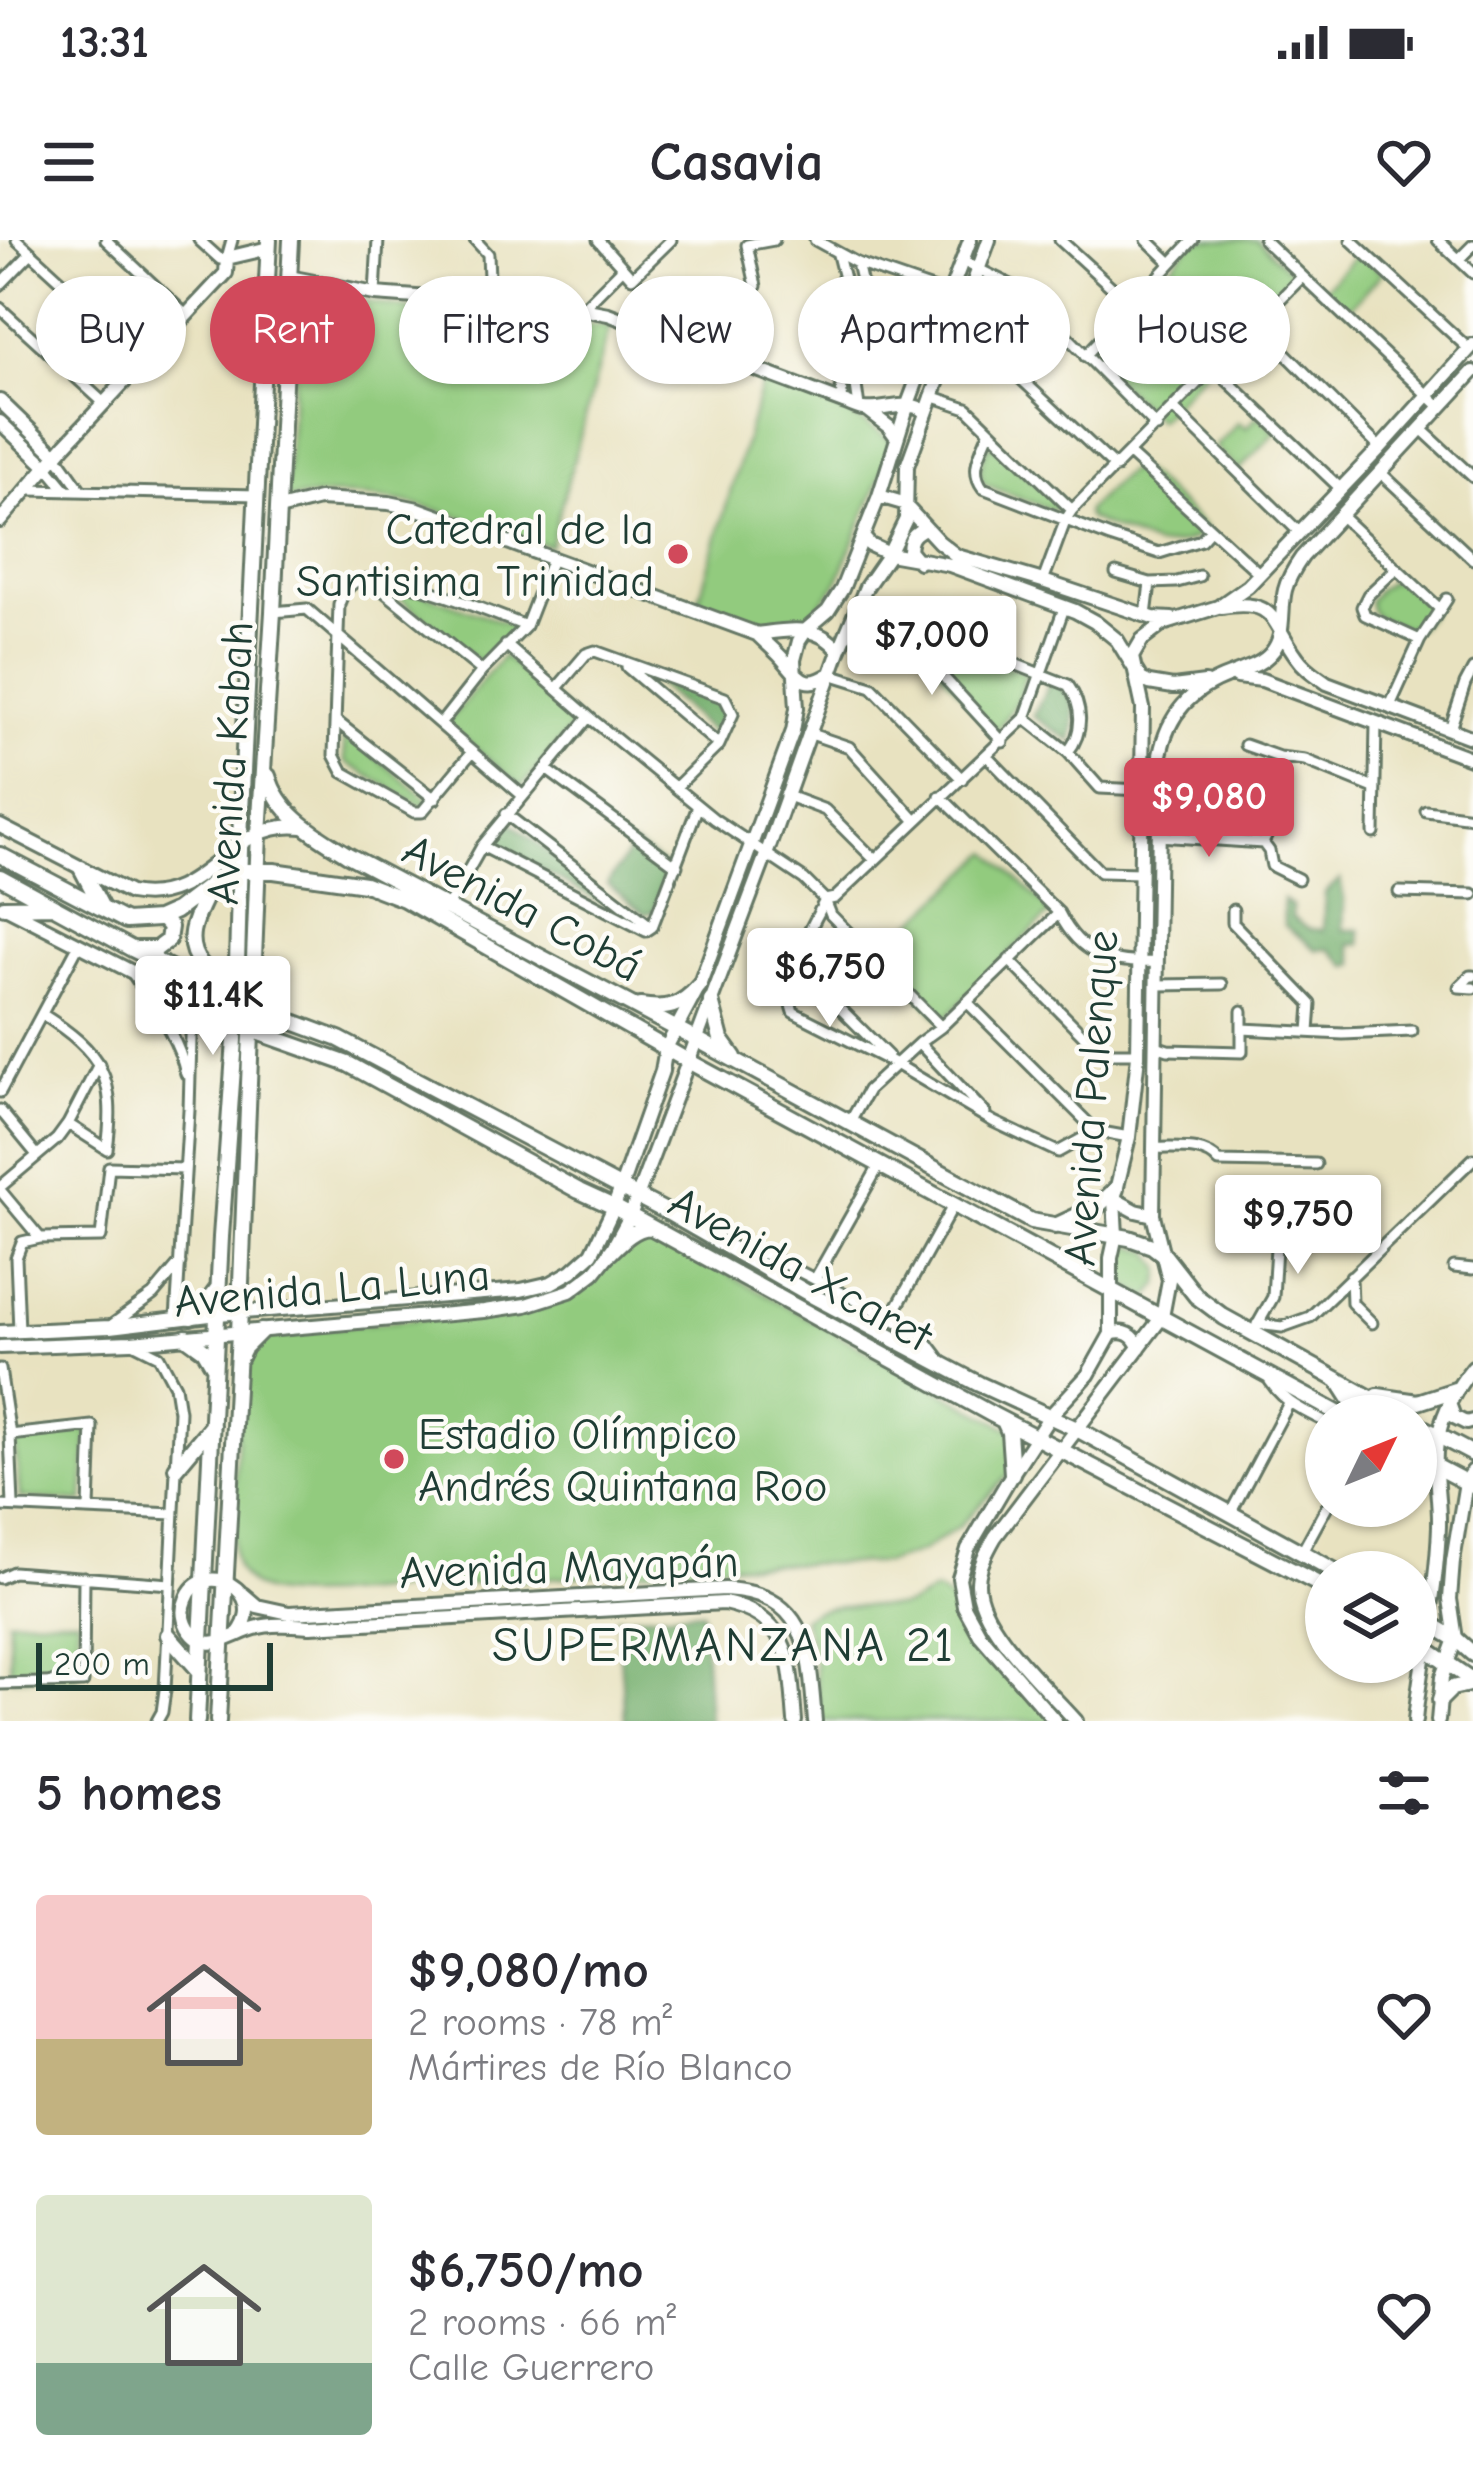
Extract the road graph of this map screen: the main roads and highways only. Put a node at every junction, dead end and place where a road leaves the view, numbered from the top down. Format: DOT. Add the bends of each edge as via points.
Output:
graph roads {
  1 [pos="291,240"];
  2 [pos="269,244"];
  3 [pos="265,765"];
  4 [pos="0,854"];
  5 [pos="81,868"];
  6 [pos="240,871"];
  7 [pos="260,872"];
  8 [pos="387,876"];
  9 [pos="0,877"];
  10 [pos="210,886"];
  11 [pos="404,899"];
  12 [pos="54,906"];
  13 [pos="102,908"];
  14 [pos="1,909"];
  15 [pos="162,917"];
  16 [pos="138,952"];
  17 [pos="540,976"];
  18 [pos="585,981"];
  19 [pos="699,984"];
  20 [pos="713,995"];
  21 [pos="236,1001"];
  22 [pos="192,1004"];
  23 [pos="631,1005"];
  24 [pos="254,1009"];
  25 [pos="236,1025"];
  26 [pos="252,1030"];
  27 [pos="285,1039"];
  28 [pos="737,1061"];
  29 [pos="348,1064"];
  30 [pos="249,1077"];
  31 [pos="411,1079"];
  32 [pos="843,1118"];
  33 [pos="801,1121"];
  34 [pos="951,1177"];
  35 [pos="1115,1194"];
  36 [pos="650,1227"];
  37 [pos="1054,1227"];
  38 [pos="1005,1232"];
  39 [pos="610,1253"];
  40 [pos="220,1283"];
  41 [pos="183,1318"];
  42 [pos="261,1331"];
  43 [pos="186,1337"];
  44 [pos="875,1348"];
  45 [pos="929,1357"];
  46 [pos="237,1363"];
  47 [pos="214,1368"];
  48 [pos="1337,1379"];
  49 [pos="1361,1392"];
  50 [pos="1305,1395"];
  51 [pos="1347,1395"];
  52 [pos="1366,1395"];
  53 [pos="1452,1398"];
  54 [pos="1004,1421"];
  55 [pos="212,1425"];
  56 [pos="1082,1432"];
  57 [pos="1437,1434"];
  58 [pos="1473,1454"];
  59 [pos="176,1468"];
  60 [pos="1437,1468"];
  61 [pos="1012,1474"];
  62 [pos="1471,1480"];
  63 [pos="1127,1485"];
  64 [pos="1244,1545"];
  65 [pos="1302,1552"];
  66 [pos="1305,1554"];
  67 [pos="1305,1577"];
  68 [pos="1437,1628"];
  69 [pos="168,1629"];
  70 [pos="1473,1654"];
  71 [pos="1437,1655"];
  72 [pos="200,1670"];
  73 [pos="1473,1682"];
  74 [pos="1441,1696"];
  75 [pos="197,1721"];
  76 [pos="218,1721"];
  1 -- 3 [label="main road, Avenida Kabah"];
  2 -- 6 [label="main road, Avenida Kabah"];
  3 -- 7 [label="main road, Avenida Kabah"];
  3 -- 8 [label="main road, Avenida Cobá" via="271,788 303,826"];
  4 -- 13 [label="main road"];
  5 -- 13 [label="main road"];
  6 -- 7 [label="main road, Avenida Cobá"];
  6 -- 10 [label="main road"];
  6 -- 21 [label="main road, Avenida Kabah"];
  7 -- 11 [label="main road, Avenida Cobá" via="365,884"];
  7 -- 24 [label="main road, Avenida Kabah"];
  8 -- 11 [label="main road"];
  8 -- 18 [label="main road, Avenida Cobá"];
  9 -- 12 [label="main road, Avenida Xcaret"];
  10 -- 15 [label="main road"];
  10 -- 21 [label="main road" via="192,946"];
  11 -- 17 [label="main road, Avenida Cobá"];
  12 -- 14 [label="main road"];
  12 -- 16 [label="main road, Avenida Xcaret"];
  13 -- 15 [label="main road" via="126,921"];
  15 -- 16 [label="main road" via="168,940"];
  16 -- 21 [label="main road, Avenida Xcaret"];
  16 -- 22 [label="main road"];
  17 -- 18 [label="main road"];
  17 -- 33 [label="main road, Avenida Cobá"];
  18 -- 23 [label="main road, Avenida Cobá"];
  19 -- 23 [label="main road" via="667,1008"];
  20 -- 28 [label="main road" via="721,1039"];
  21 -- 24 [label="main road, Avenida Xcaret"];
  21 -- 25 [label="main road, Avenida Kabah"];
  23 -- 28 [label="main road, Avenida Cobá"];
  24 -- 26 [label="main road, Avenida Kabah"];
  24 -- 31 [label="main road, Avenida Xcaret" via="339,1040"];
  25 -- 26 [label="main road, Avenida Xcaret"];
  25 -- 40 [label="main road, Avenida Kabah"];
  26 -- 27 [label="main road, Avenida Xcaret"];
  26 -- 30 [label="main road, Avenida Kabah"];
  27 -- 29 [label="main road, Avenida Xcaret"];
  27 -- 30 [label="main road" via="256,1057"];
  28 -- 32 [label="main road, Avenida Cobá"];
  29 -- 31 [label="main road"];
  29 -- 36 [label="main road, Avenida Xcaret"];
  30 -- 46 [label="main road, Avenida Kabah"];
  31 -- 45 [label="main road, Avenida Xcaret"];
  32 -- 33 [label="main road"];
  32 -- 34 [label="main road, Avenida Cobá"];
  33 -- 38 [label="main road, Avenida Cobá"];
  34 -- 37 [label="main road, Avenida Cobá"];
  34 -- 38 [label="main road"];
  35 -- 37 [label="main road"];
  36 -- 39 [label="main road"];
  36 -- 44 [label="main road, Avenida Xcaret"];
  37 -- 48 [label="main road, Avenida Cobá" via="1138,1240 1164,1255 1196,1296"];
  38 -- 50 [label="main road, Avenida Cobá"];
  40 -- 41 [label="main road" via="201,1311"];
  40 -- 47 [label="main road, Avenida Kabah"];
  42 -- 46 [label="main road"];
  43 -- 47 [label="main road"];
  44 -- 45 [label="main road"];
  44 -- 54 [label="main road, Avenida Xcaret"];
  45 -- 56 [label="main road, Avenida Xcaret"];
  46 -- 76 [label="main road, Avenida Kabah"];
  47 -- 55 [label="main road, Avenida Kabah"];
  48 -- 49 [label="main road, Avenida Cobá"];
  48 -- 51 [label="main road"];
  49 -- 52 [label="main road, Avenida Cobá"];
  49 -- 53 [label="main road" via="1418,1402"];
  54 -- 61 [label="main road"];
  54 -- 63 [label="main road, Avenida Xcaret"];
  55 -- 59 [label="main road"];
  55 -- 72 [label="main road, Avenida Kabah"];
  56 -- 63 [label="main road"];
  56 -- 65 [label="main road, Avenida Xcaret"];
  57 -- 58 [label="main road"];
  60 -- 62 [label="main road"];
  63 -- 64 [label="main road, Avenida Xcaret"];
  64 -- 65 [label="main road"];
  64 -- 67 [label="main road, Avenida Xcaret"];
  65 -- 66 [label="main road, Avenida Xcaret"];
  68 -- 70 [label="main road"];
  69 -- 72 [label="main road"];
  71 -- 73 [label="main road"];
  72 -- 75 [label="main road, Avenida Kabah"];
  73 -- 74 [label="main road"];
}
